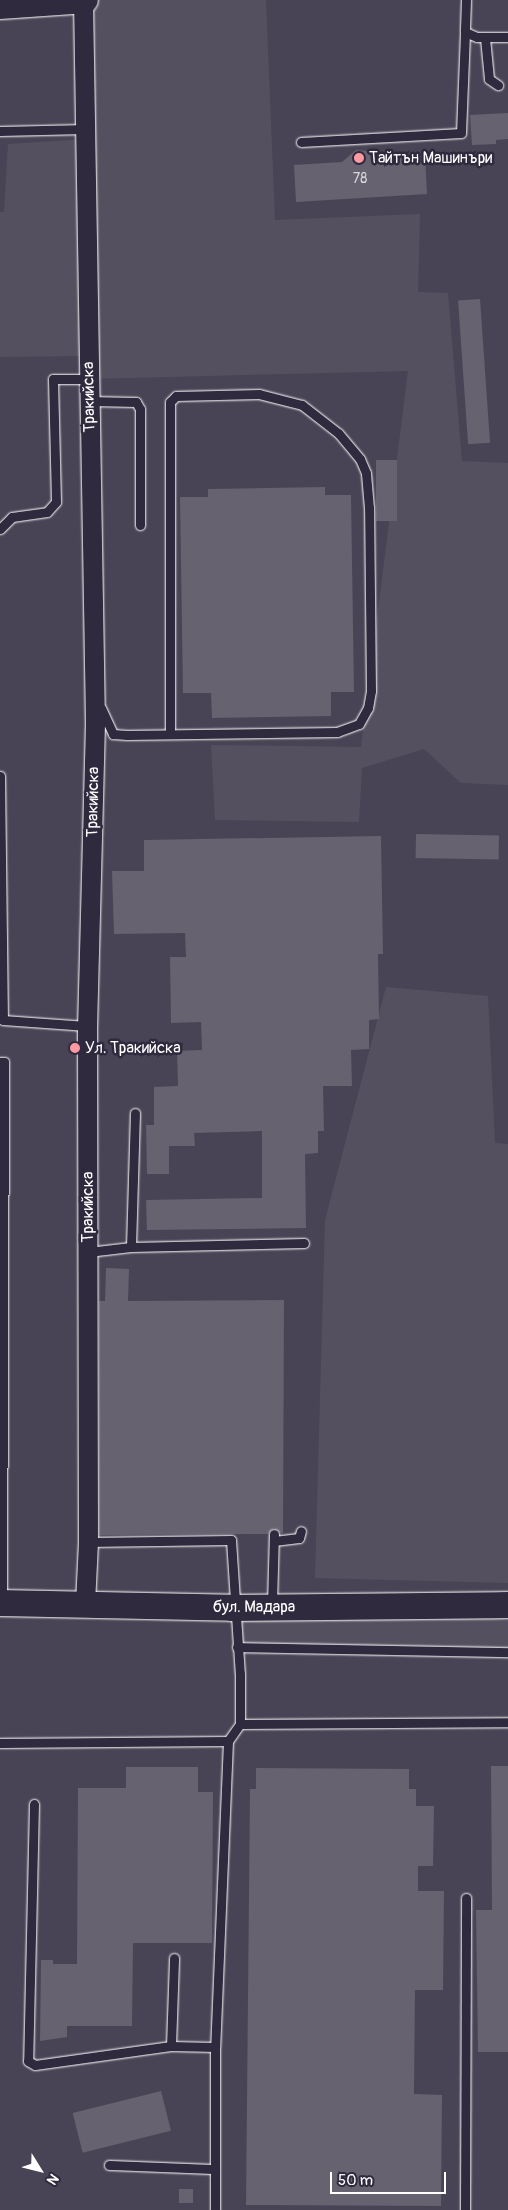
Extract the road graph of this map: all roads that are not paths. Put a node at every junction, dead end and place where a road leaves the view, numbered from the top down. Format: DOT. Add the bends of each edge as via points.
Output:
graph roads {
  1 [pos="84,0"];
  2 [pos="466,0"];
  3 [pos="0,6"];
  4 [pos="465,32"];
  5 [pos="508,37"];
  6 [pos="485,38"];
  7 [pos="498,85"];
  8 [pos="86,128"];
  9 [pos="0,130"];
  10 [pos="301,142"];
  11 [pos="88,379"];
  12 [pos="89,401"];
  13 [pos="140,525"];
  14 [pos="0,529"];
  15 [pos="94,687"];
  16 [pos="170,734"];
  17 [pos="0,776"];
  18 [pos="87,1026"];
  19 [pos="0,1062"];
  20 [pos="135,1113"];
  21 [pos="2,1223"];
  22 [pos="304,1243"];
  23 [pos="131,1247"];
  24 [pos="88,1252"];
  25 [pos="2,1295"];
  26 [pos="1,1467"];
  27 [pos="301,1531"];
  28 [pos="1,1535"];
  29 [pos="88,1542"];
  30 [pos="1,1603"];
  31 [pos="84,1604"];
  32 [pos="508,1605"];
  33 [pos="272,1607"];
  34 [pos="235,1608"];
  35 [pos="237,1646"];
  36 [pos="508,1652"];
  37 [pos="508,1722"];
  38 [pos="240,1724"];
  39 [pos="228,1741"];
  40 [pos="0,1743"];
  41 [pos="34,1804"];
  42 [pos="466,1898"];
  43 [pos="174,1958"];
  44 [pos="171,2046"];
  45 [pos="215,2047"];
  46 [pos="108,2165"];
  47 [pos="214,2169"];
  48 [pos="215,2210"];
  49 [pos="465,2210"];
  1 -- 3 [label="main road"];
  1 -- 8 [label="street, Тракийска"];
  2 -- 4 [label="lane"];
  4 -- 6 [label="lane"];
  4 -- 10 [label="lane" via="461,133"];
  5 -- 6 [label="lane"];
  6 -- 7 [label="lane" via="489,79"];
  8 -- 9 [label="lane"];
  8 -- 11 [label="street, Тракийска"];
  11 -- 12 [label="street, Тракийска"];
  11 -- 14 [label="lane" via="53,379 56,502 47,512 12,517"];
  12 -- 13 [label="lane" via="136,402 140,410"];
  12 -- 15 [label="street, Тракийска"];
  15 -- 16 [label="lane" via="103,717 113,734"];
  15 -- 18 [label="street, Тракийска" via="94,810"];
  16 -- 16 [label="lane" via="337,732 359,724 368,708 370,518 366,473 360,459 338,433 302,405 259,394 176,396 170,402"];
  17 -- 18 [label="lane" via="3,1020"];
  18 -- 24 [label="street, Тракийска"];
  19 -- 21 [label="lane" via="4,1062"];
  20 -- 23 [label="lane"];
  21 -- 25 [label="lane"];
  22 -- 23 [label="lane"];
  23 -- 24 [label="lane"];
  24 -- 29 [label="street, Тракийска"];
  25 -- 26 [label="lane"];
  26 -- 28 [label="lane"];
  27 -- 33 [label="lane" via="299,1538 274,1538"];
  28 -- 30 [label="lane"];
  29 -- 31 [label="street, Тракийска"];
  29 -- 34 [label="lane" via="231,1540"];
  30 -- 31 [label="main road, бул. Мадара"];
  31 -- 34 [label="main road, бул. Мадара"];
  32 -- 33 [label="main road, бул. Мадара"];
  33 -- 34 [label="main road, бул. Мадара"];
  34 -- 35 [label="lane"];
  35 -- 36 [label="lane"];
  35 -- 38 [label="lane"];
  37 -- 38 [label="lane"];
  38 -- 39 [label="lane"];
  39 -- 40 [label="lane"];
  39 -- 45 [label="lane"];
  41 -- 44 [label="lane" via="28,2061 34,2065"];
  42 -- 49 [label="lane"];
  43 -- 44 [label="lane"];
  44 -- 45 [label="lane"];
  45 -- 47 [label="lane"];
  46 -- 47 [label="lane"];
  47 -- 48 [label="lane"];
}
